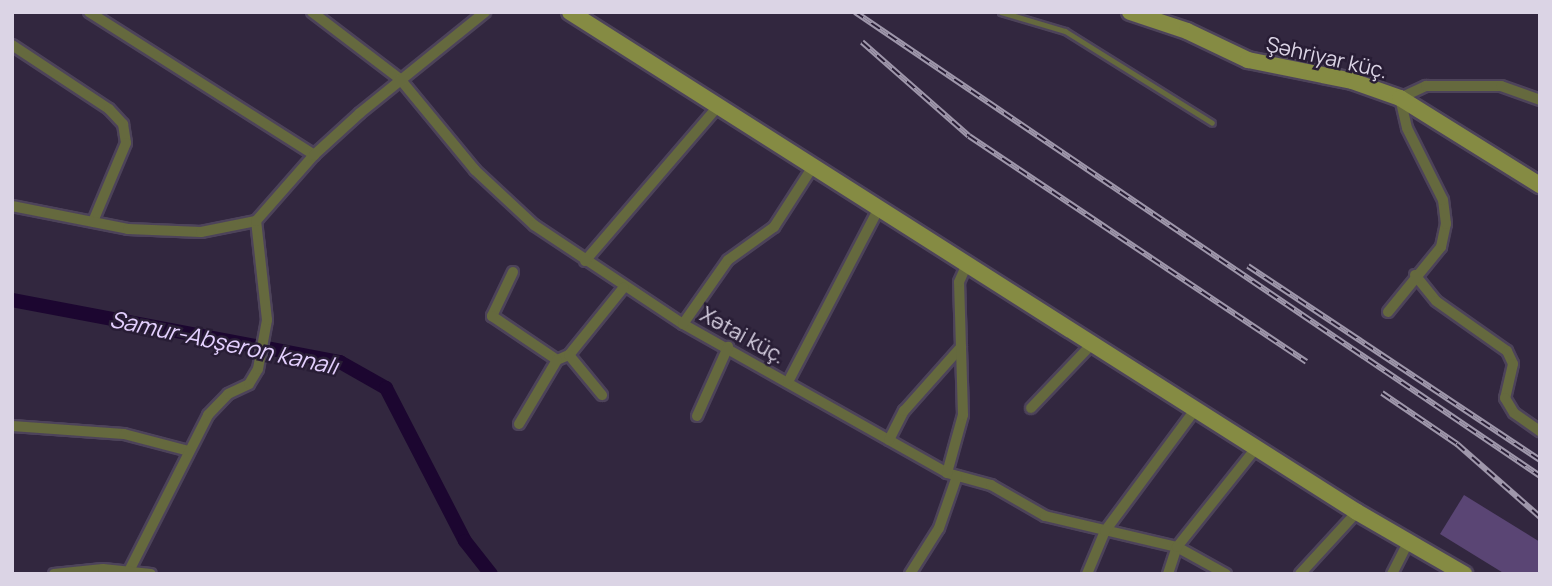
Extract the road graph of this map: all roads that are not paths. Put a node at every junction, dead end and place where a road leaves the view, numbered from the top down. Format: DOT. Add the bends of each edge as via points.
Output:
graph roads {
  1 [pos="89,12"];
  2 [pos="312,12"];
  3 [pos="485,12"];
  4 [pos="570,12"];
  5 [pos="1001,12"];
  6 [pos="1130,12"];
  7 [pos="12,45"];
  8 [pos="400,79"];
  9 [pos="1400,98"];
  10 [pos="1540,100"];
  11 [pos="719,105"];
  12 [pos="1212,123"];
  13 [pos="314,155"];
  14 [pos="812,168"];
  15 [pos="1540,185"];
  16 [pos="12,206"];
  17 [pos="878,210"];
  18 [pos="94,219"];
  19 [pos="256,221"];
  20 [pos="585,261"];
  21 [pos="966,265"];
  22 [pos="513,272"];
  23 [pos="1415,275"];
  24 [pos="624,287"];
  25 [pos="1388,312"];
  26 [pos="683,324"];
  27 [pos="1092,344"];
  28 [pos="728,347"];
  29 [pos="961,347"];
  30 [pos="569,355"];
  31 [pos="557,360"];
  32 [pos="789,382"];
  33 [pos="602,395"];
  34 [pos="1031,408"];
  35 [pos="1195,410"];
  36 [pos="697,416"];
  37 [pos="519,424"];
  38 [pos="12,426"];
  39 [pos="1540,431"];
  40 [pos="889,440"];
  41 [pos="1256,448"];
  42 [pos="189,450"];
  43 [pos="952,474"];
  44 [pos="1357,512"];
  45 [pos="1105,531"];
  46 [pos="1408,542"];
  47 [pos="1177,547"];
  48 [pos="130,569"];
  49 [pos="61,573"];
  50 [pos="150,574"];
  51 [pos="910,574"];
  52 [pos="1087,574"];
  53 [pos="1168,574"];
  54 [pos="1227,574"];
  55 [pos="1300,574"];
  56 [pos="1392,574"];
  57 [pos="1464,574"];
  1 -- 13 [label="street"];
  2 -- 8 [label="street, Xətai küç."];
  3 -- 8 [label="street"];
  4 -- 11 [label="street"];
  5 -- 12 [label="lane" via="1065,31"];
  6 -- 9 [label="street, Şəhriyar küç." via="1187,31 1248,60 1352,81"];
  7 -- 18 [label="street" via="109,109 122,124 125,144"];
  8 -- 13 [label="street"];
  8 -- 20 [label="street, Xətai küç." via="475,170 534,225"];
  9 -- 10 [label="street" via="1426,86 1501,86"];
  9 -- 15 [label="street, Şəhriyar küç."];
  9 -- 23 [label="street" via="1407,128 1443,200 1446,224 1441,247"];
  11 -- 14 [label="street"];
  11 -- 20 [label="street"];
  13 -- 19 [label="street"];
  14 -- 17 [label="street"];
  14 -- 26 [label="street" via="774,227 728,260"];
  16 -- 18 [label="street"];
  17 -- 21 [label="street"];
  17 -- 32 [label="street"];
  18 -- 19 [label="street" via="128,229 201,232"];
  19 -- 42 [label="street" via="267,320 258,369 249,384 228,394 208,415"];
  20 -- 24 [label="street, Xətai küç."];
  21 -- 27 [label="street"];
  21 -- 29 [label="street" via="959,282"];
  22 -- 31 [label="street" via="492,316"];
  23 -- 25 [label="street"];
  23 -- 39 [label="street" via="1436,301 1507,351 1513,364 1505,398 1514,413"];
  24 -- 26 [label="street, Xətai küç."];
  24 -- 30 [label="street"];
  26 -- 28 [label="street, Xətai küç."];
  27 -- 34 [label="street"];
  27 -- 35 [label="street"];
  28 -- 32 [label="street, Xətai küç."];
  28 -- 36 [label="street"];
  29 -- 40 [label="street" via="904,411"];
  29 -- 43 [label="street" via="963,415"];
  30 -- 31 [label="street"];
  30 -- 33 [label="street"];
  31 -- 37 [label="street"];
  32 -- 40 [label="street, Xətai küç."];
  35 -- 41 [label="street"];
  35 -- 45 [label="street"];
  38 -- 42 [label="street" via="124,434"];
  40 -- 43 [label="street, Xətai küç."];
  41 -- 44 [label="street"];
  41 -- 47 [label="street"];
  42 -- 48 [label="street"];
  43 -- 45 [label="street, Xətai küç." via="991,485 1045,516"];
  43 -- 51 [label="street" via="939,528"];
  44 -- 46 [label="street"];
  44 -- 55 [label="street"];
  45 -- 47 [label="street, Xətai küç."];
  45 -- 52 [label="street"];
  46 -- 56 [label="street"];
  46 -- 57 [label="street"];
  47 -- 53 [label="street"];
  47 -- 54 [label="street, Xətai küç."];
  48 -- 49 [label="street"];
  48 -- 50 [label="street"];
}
